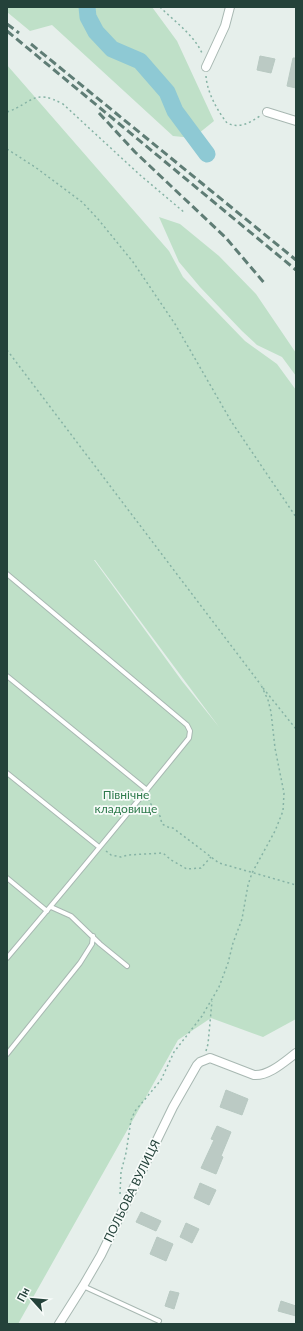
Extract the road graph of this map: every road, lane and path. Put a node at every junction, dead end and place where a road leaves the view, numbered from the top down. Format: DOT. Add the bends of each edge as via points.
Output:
graph roads {
  1 [pos="160,7"];
  2 [pos="230,7"];
  3 [pos="206,67"];
  4 [pos="7,112"];
  5 [pos="266,112"];
  6 [pos="296,121"];
  7 [pos="7,149"];
  8 [pos="185,213"];
  9 [pos="7,350"];
  10 [pos="296,517"];
  11 [pos="7,574"];
  12 [pos="7,676"];
  13 [pos="261,685"];
  14 [pos="296,729"];
  15 [pos="7,773"];
  16 [pos="147,790"];
  17 [pos="100,847"];
  18 [pos="211,857"];
  19 [pos="252,873"];
  20 [pos="7,878"];
  21 [pos="296,885"];
  22 [pos="51,907"];
  23 [pos="47,910"];
  24 [pos="93,936"];
  25 [pos="7,958"];
  26 [pos="127,966"];
  27 [pos="213,1000"];
  28 [pos="296,1053"];
  29 [pos="7,1054"];
  30 [pos="202,1060"];
  31 [pos="124,1210"];
  32 [pos="83,1286"];
  33 [pos="159,1320"];
  34 [pos="59,1324"];
  1 -- 3 [label="path" via="197,44"];
  2 -- 3 [label="street" via="225,26"];
  3 -- 5 [label="path" via="209,92 227,123 246,125"];
  4 -- 8 [label="path" via="44,96 63,104"];
  5 -- 6 [label="street"];
  7 -- 10 [label="path" via="82,202 133,262 175,324 231,421"];
  9 -- 13 [label="path"];
  11 -- 16 [label="lane" via="187,725 190,731 188,738"];
  12 -- 16 [label="lane"];
  13 -- 14 [label="path"];
  13 -- 19 [label="path" via="268,700 284,804 275,831"];
  15 -- 17 [label="lane"];
  16 -- 17 [label="lane"];
  16 -- 18 [label="path" via="146,795 160,816 162,824 173,828"];
  17 -- 18 [label="path" via="112,855 121,857 163,854 187,869 202,868"];
  17 -- 22 [label="lane"];
  18 -- 19 [label="path" via="219,863"];
  19 -- 21 [label="path"];
  19 -- 27 [label="path" via="242,919"];
  20 -- 23 [label="lane"];
  22 -- 23 [label="lane"];
  22 -- 24 [label="lane" via="71,916"];
  23 -- 25 [label="lane"];
  24 -- 26 [label="lane"];
  24 -- 29 [label="lane" via="92,944 80,963"];
  27 -- 30 [label="path" via="208,1044"];
  27 -- 31 [label="path" via="174,1052 161,1080 135,1111 131,1120 121,1172 120,1187"];
  28 -- 30 [label="street" via="279,1066 260,1075 210,1058"];
  30 -- 31 [label="street, ПОЛЬОВА ВУЛИЦЯ" via="196,1065 173,1107"];
  31 -- 32 [label="street, ПОЛЬОВА ВУЛИЦЯ"];
  32 -- 33 [label="lane"];
  32 -- 34 [label="street, ПОЛЬОВА ВУЛИЦЯ"];
}
